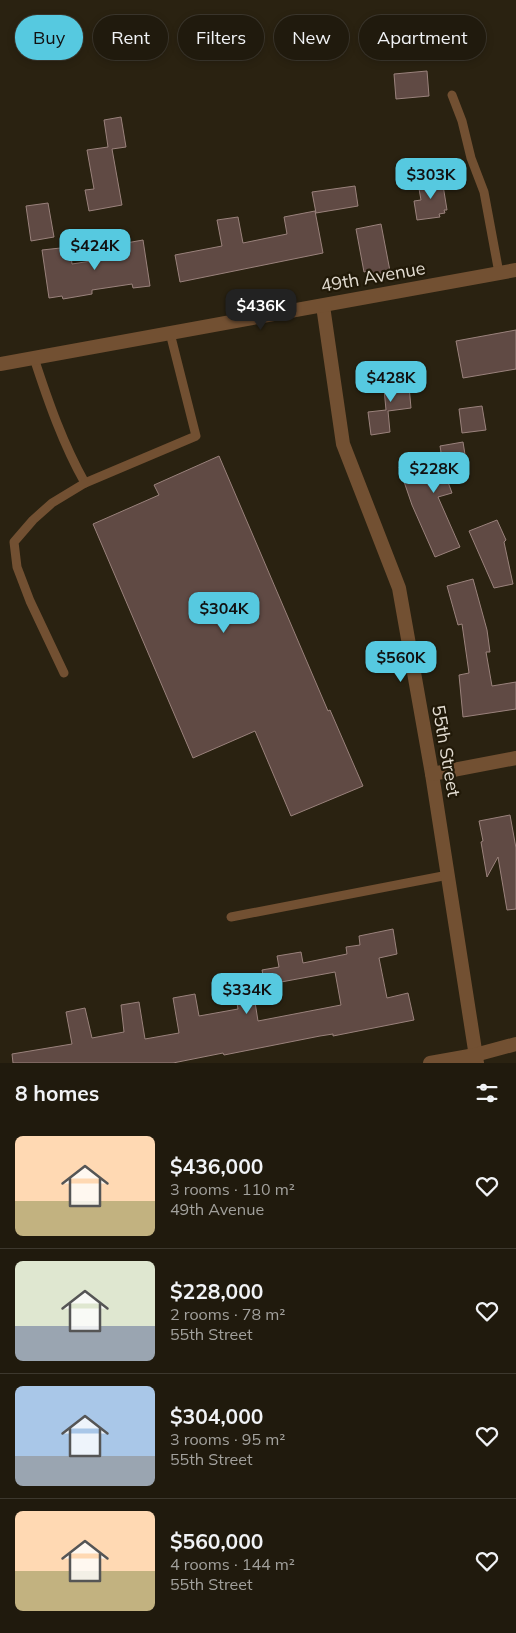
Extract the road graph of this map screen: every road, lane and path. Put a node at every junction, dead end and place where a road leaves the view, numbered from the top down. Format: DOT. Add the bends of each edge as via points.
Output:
graph roads {
  1 [pos="452,95"];
  2 [pos="516,270"];
  3 [pos="500,273"];
  4 [pos="323,306"];
  5 [pos="170,333"];
  6 [pos="34,358"];
  7 [pos="0,364"];
  8 [pos="85,483"];
  9 [pos="64,673"];
  10 [pos="516,758"];
  11 [pos="432,774"];
  12 [pos="448,876"];
  13 [pos="231,917"];
  14 [pos="516,1044"];
  15 [pos="476,1059"];
  16 [pos="430,1063"];
  1 -- 3 [label="lane" via="484,192"];
  2 -- 3 [label="street, 49th Avenue"];
  3 -- 4 [label="street, 49th Avenue"];
  4 -- 5 [label="street, 49th Avenue"];
  4 -- 11 [label="street, 55th Street" via="343,444 398,588"];
  5 -- 6 [label="street, 49th Avenue"];
  5 -- 8 [label="lane" via="196,436"];
  6 -- 7 [label="street, 49th Avenue"];
  6 -- 8 [label="lane" via="75,466"];
  8 -- 9 [label="lane" via="52,503 14,542 17,567"];
  10 -- 11 [label="street"];
  11 -- 12 [label="street, 55th Street"];
  12 -- 13 [label="lane"];
  12 -- 15 [label="street, 55th Street"];
  14 -- 15 [label="street"];
  15 -- 16 [label="street"];
}
